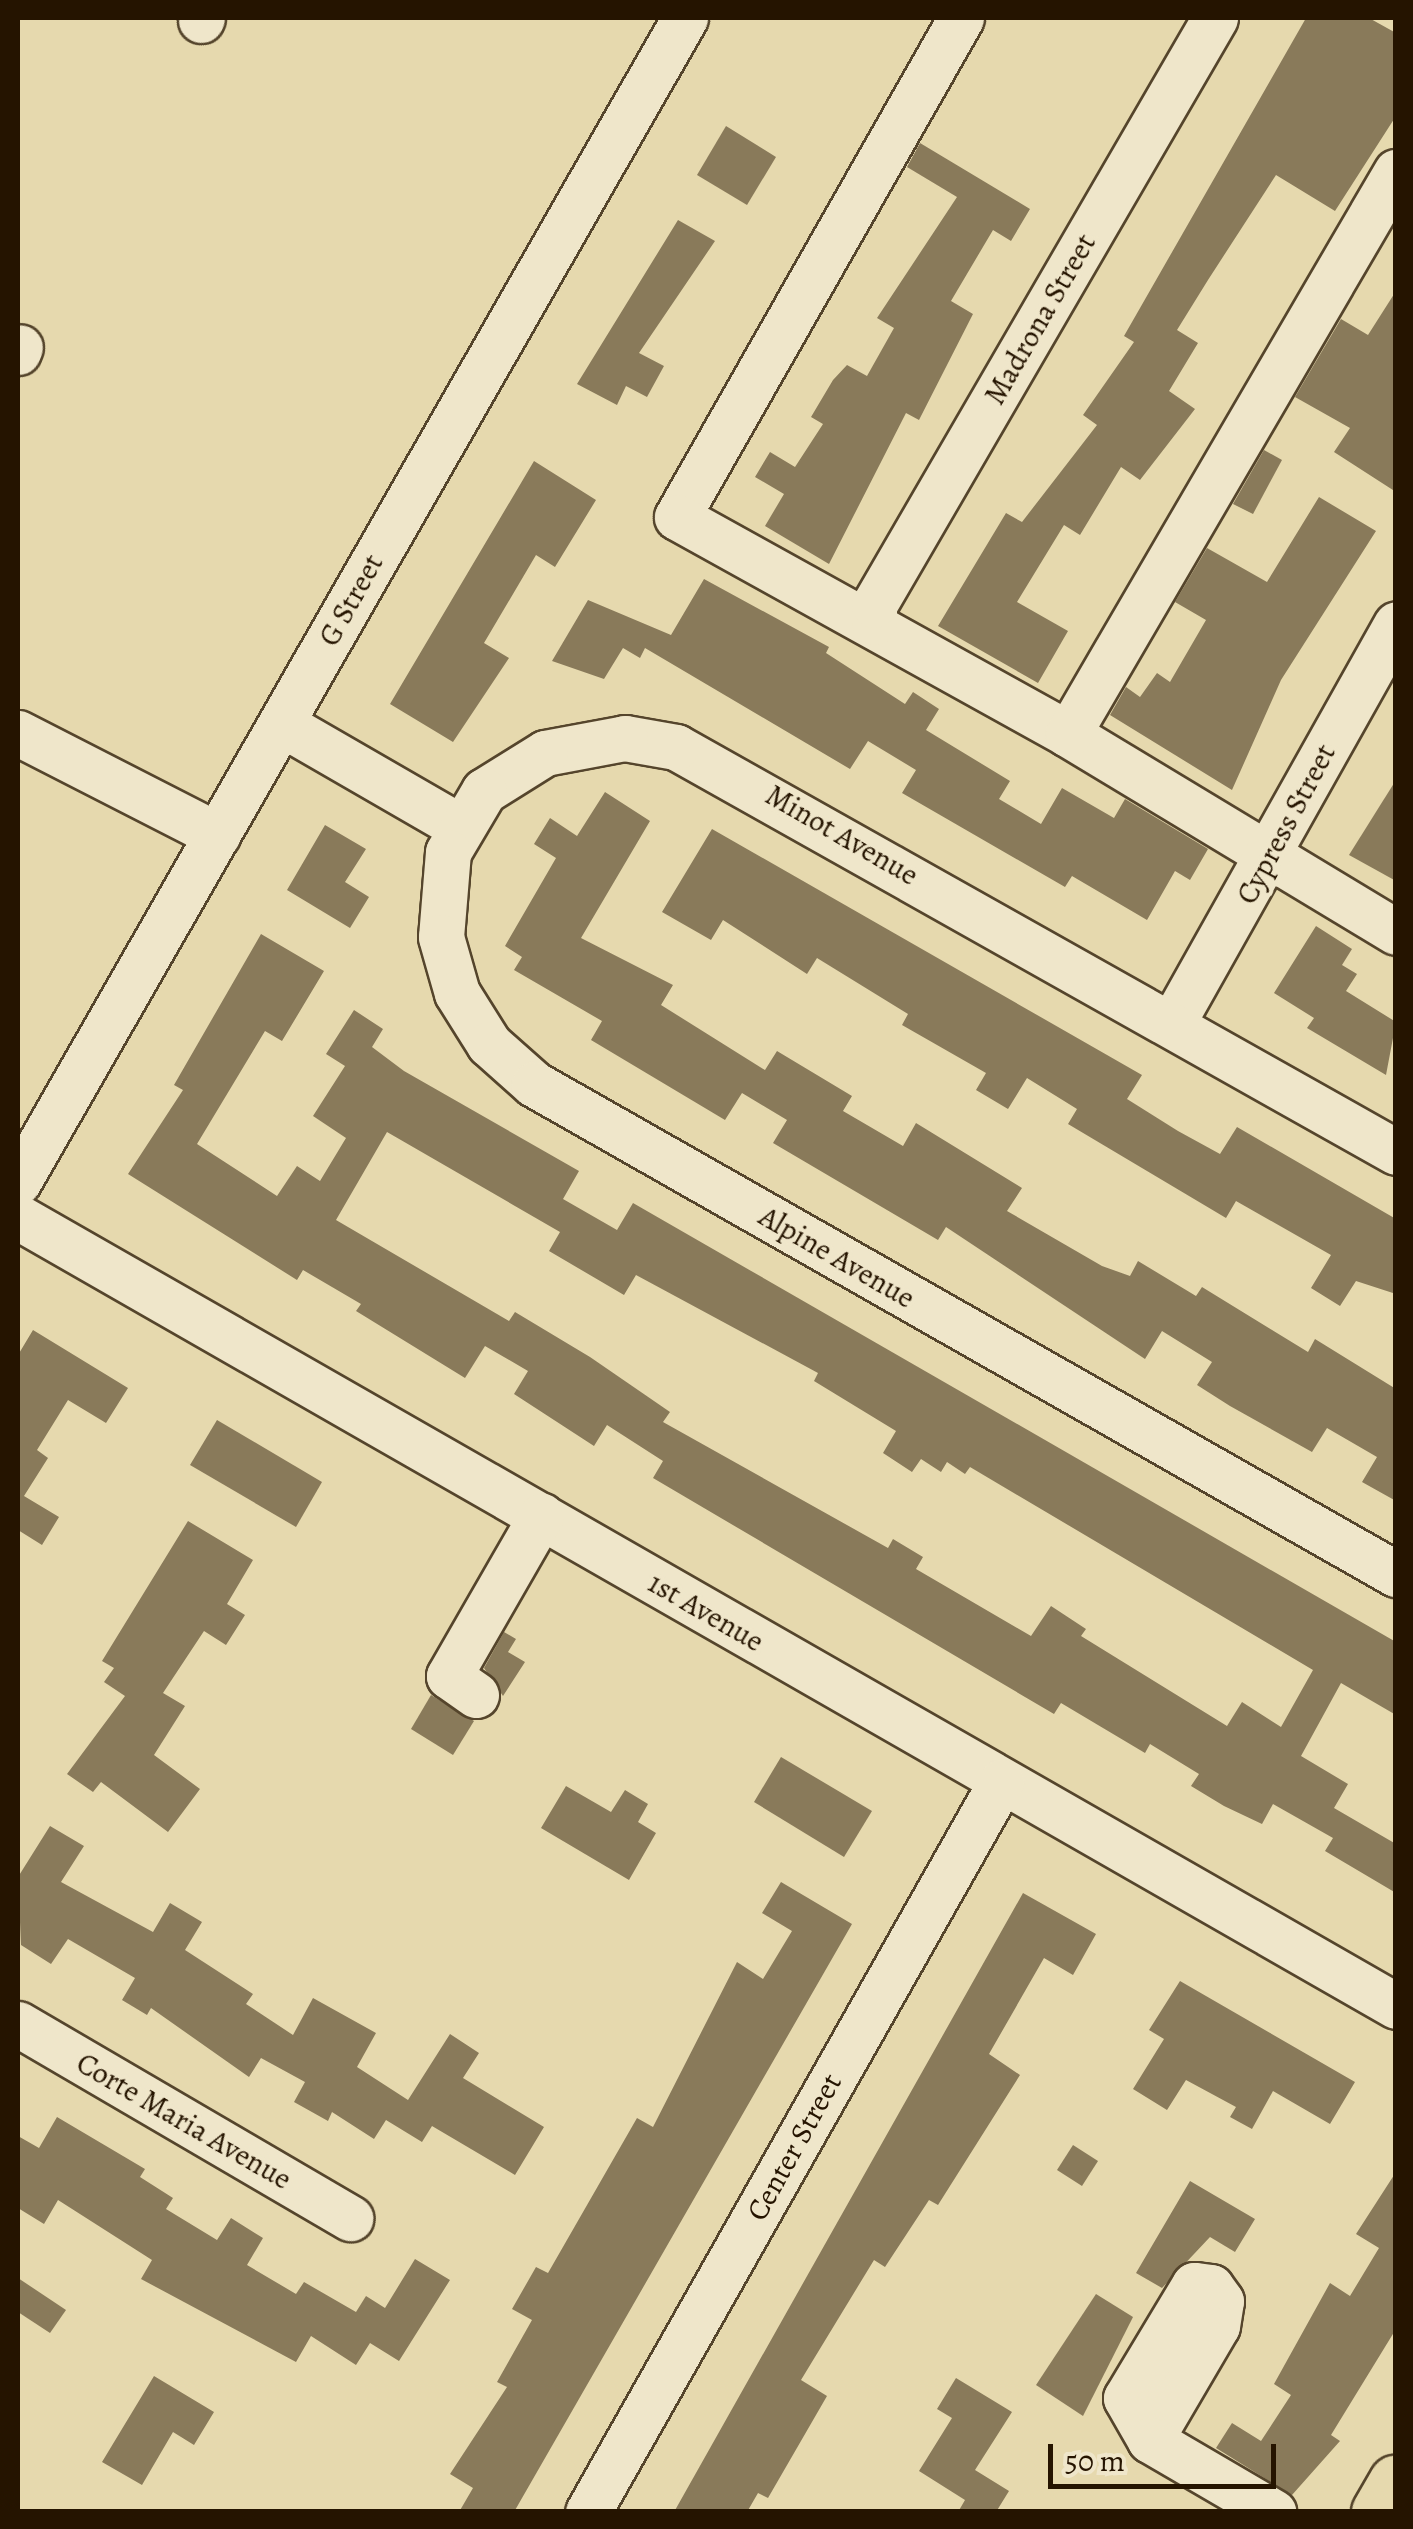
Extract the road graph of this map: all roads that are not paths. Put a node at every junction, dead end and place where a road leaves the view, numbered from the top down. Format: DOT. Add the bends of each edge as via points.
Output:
graph roads {
  1 [pos="685,18"];
  2 [pos="961,18"];
  3 [pos="1215,18"];
  4 [pos="1396,172"];
  5 [pos="874,622"];
  6 [pos="1396,624"];
  7 [pos="282,724"];
  8 [pos="18,733"];
  9 [pos="1068,734"];
  10 [pos="457,825"];
  11 [pos="217,834"];
  12 [pos="1272,854"];
  13 [pos="1396,932"];
  14 [pos="1173,1022"];
  15 [pos="1396,1152"];
  16 [pos="18,1182"];
  17 [pos="18,1217"];
  18 [pos="542,1516"];
  19 [pos="1396,1574"];
  20 [pos="476,1695"];
  21 [pos="1001,1782"];
  22 [pos="1396,2006"];
  23 [pos="18,2024"];
  24 [pos="350,2218"];
  25 [pos="1150,2440"];
  26 [pos="1396,2483"];
  27 [pos="588,2512"];
  28 [pos="1273,2512"];
  29 [pos="1379,2512"];
  1 -- 7 [label="street, G Street"];
  2 -- 5 [label="street" via="677,517"];
  3 -- 5 [label="street, Madrona Street" via="874,605"];
  4 -- 9 [label="street"];
  5 -- 9 [label="street"];
  6 -- 12 [label="street, Cypress Street"];
  7 -- 10 [label="street"];
  7 -- 11 [label="street, G Street"];
  8 -- 11 [label="street"];
  9 -- 12 [label="street"];
  10 -- 14 [label="street, Minot Avenue" via="484,791 545,753 625,738 676,747"];
  10 -- 19 [label="street, Alpine Avenue" via="442,880 447,964 471,1020 510,1066"];
  11 -- 16 [label="street, G Street"];
  12 -- 13 [label="street"];
  12 -- 14 [label="street, Cypress Street"];
  14 -- 15 [label="street, Minot Avenue"];
  17 -- 18 [label="street, 1st Avenue"];
  18 -- 20 [label="street" via="449,1676"];
  18 -- 21 [label="street, 1st Avenue"];
  21 -- 22 [label="street, 1st Avenue"];
  21 -- 27 [label="street, Center Street"];
  23 -- 24 [label="street, Corte Maria Avenue"];
  25 -- 28 [label="street"];
  26 -- 29 [label="main road"];
}
